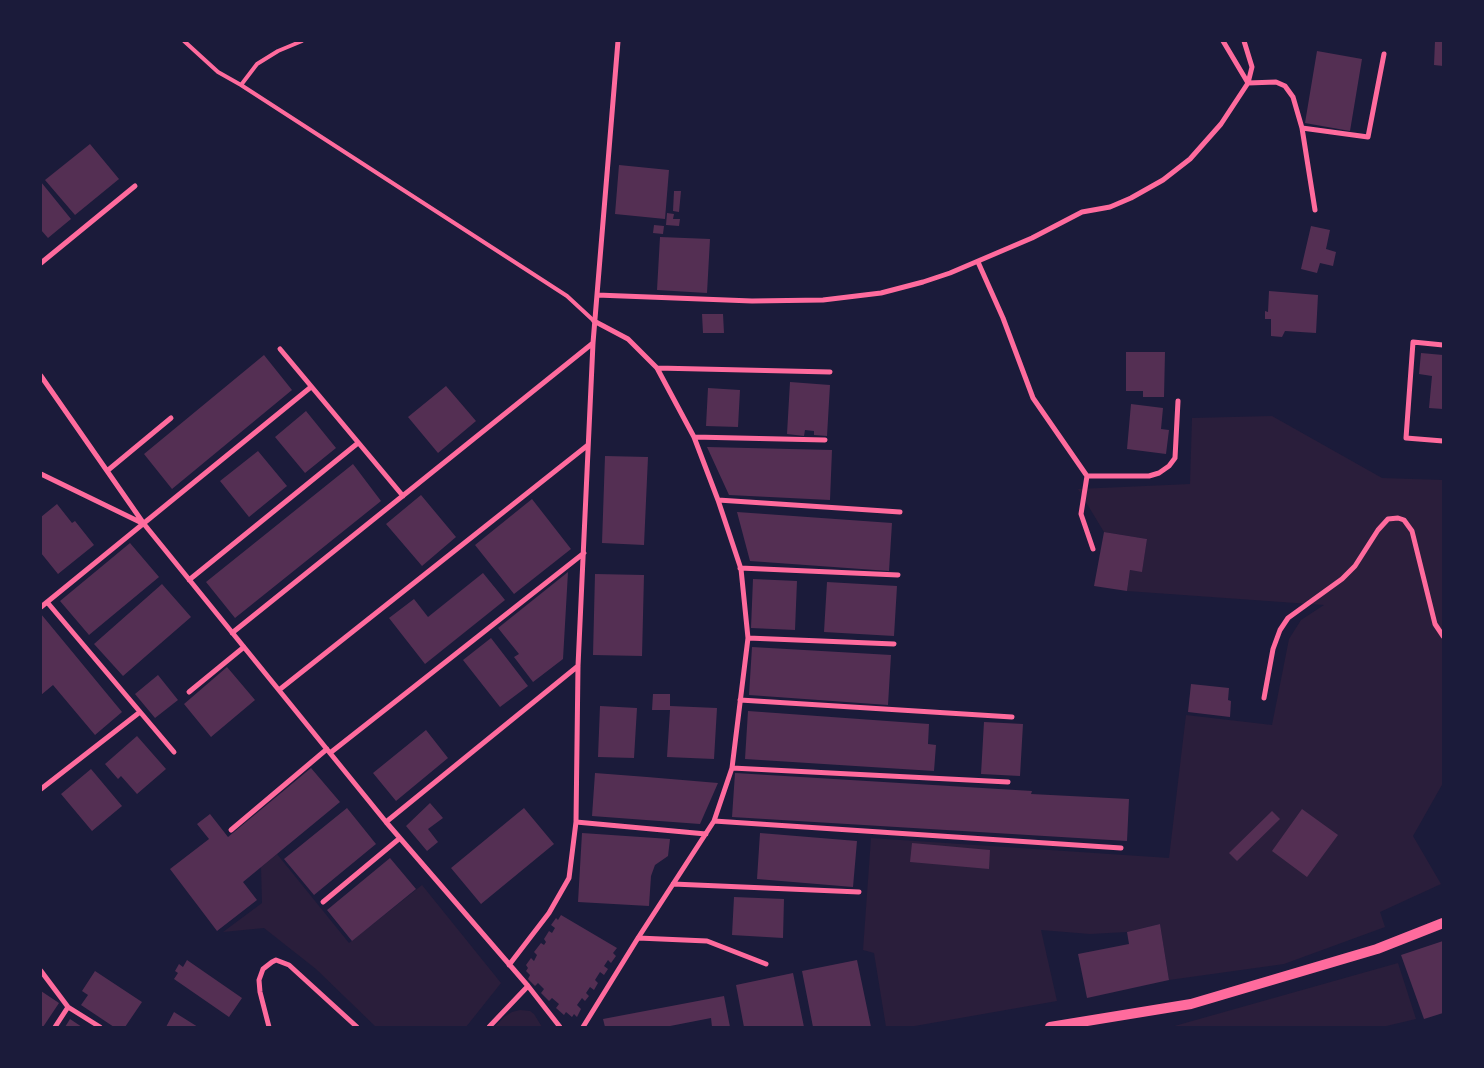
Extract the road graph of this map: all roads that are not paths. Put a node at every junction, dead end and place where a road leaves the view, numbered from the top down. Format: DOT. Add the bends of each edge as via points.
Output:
graph roads {
  1 [pos="184,41"];
  2 [pos="302,41"];
  3 [pos="618,41"];
  4 [pos="1222,41"];
  5 [pos="1244,41"];
  6 [pos="1384,54"];
  7 [pos="1248,83"];
  8 [pos="241,85"];
  9 [pos="1302,128"];
  10 [pos="135,186"];
  11 [pos="1315,210"];
  12 [pos="41,262"];
  13 [pos="978,262"];
  14 [pos="597,295"];
  15 [pos="594,321"];
  16 [pos="593,343"];
  17 [pos="1443,345"];
  18 [pos="280,349"];
  19 [pos="657,368"];
  20 [pos="830,372"];
  21 [pos="41,376"];
  22 [pos="311,387"];
  23 [pos="1178,401"];
  24 [pos="171,418"];
  25 [pos="694,437"];
  26 [pos="825,440"];
  27 [pos="1443,441"];
  28 [pos="358,443"];
  29 [pos="588,445"];
  30 [pos="107,471"];
  31 [pos="41,474"];
  32 [pos="1087,476"];
  33 [pos="402,496"];
  34 [pos="718,500"];
  35 [pos="900,512"];
  36 [pos="144,524"];
  37 [pos="1093,549"];
  38 [pos="584,553"];
  39 [pos="740,568"];
  40 [pos="898,575"];
  41 [pos="189,580"];
  42 [pos="46,602"];
  43 [pos="41,607"];
  44 [pos="232,633"];
  45 [pos="1443,636"];
  46 [pos="748,638"];
  47 [pos="894,644"];
  48 [pos="244,647"];
  49 [pos="578,666"];
  50 [pos="279,690"];
  51 [pos="189,692"];
  52 [pos="1264,698"];
  53 [pos="740,700"];
  54 [pos="140,712"];
  55 [pos="1012,717"];
  56 [pos="328,751"];
  57 [pos="174,752"];
  58 [pos="732,768"];
  59 [pos="1008,782"];
  60 [pos="41,789"];
  61 [pos="714,821"];
  62 [pos="386,822"];
  63 [pos="576,822"];
  64 [pos="231,830"];
  65 [pos="706,834"];
  66 [pos="400,838"];
  67 [pos="1121,848"];
  68 [pos="673,884"];
  69 [pos="860,892"];
  70 [pos="323,902"];
  71 [pos="1443,923"];
  72 [pos="638,938"];
  73 [pos="766,964"];
  74 [pos="509,965"];
  75 [pos="41,971"];
  76 [pos="528,986"];
  77 [pos="68,1007"];
  78 [pos="55,1027"];
  79 [pos="100,1027"];
  80 [pos="269,1027"];
  81 [pos="357,1027"];
  82 [pos="488,1027"];
  83 [pos="560,1027"];
  84 [pos="583,1027"];
  85 [pos="1050,1027"];
  1 -- 8 [label="lane" via="218,72"];
  2 -- 8 [label="lane" via="257,64"];
  3 -- 14 [label="street"];
  4 -- 7 [label="street"];
  5 -- 7 [label="street" via="1252,68"];
  6 -- 9 [label="street" via="1368,137"];
  7 -- 9 [label="street" via="1276,82 1285,86 1293,96"];
  7 -- 13 [label="street" via="1221,124 1190,159 1163,180 1110,207 1082,212"];
  8 -- 15 [label="lane" via="566,296"];
  9 -- 11 [label="street"];
  10 -- 12 [label="street"];
  13 -- 14 [label="street" via="923,282 823,300 752,301"];
  13 -- 32 [label="street" via="1033,398"];
  14 -- 15 [label="street"];
  15 -- 16 [label="street"];
  15 -- 19 [label="street" via="628,339"];
  16 -- 29 [label="street"];
  16 -- 33 [label="street"];
  17 -- 27 [label="street" via="1413,342 1406,438"];
  18 -- 22 [label="street"];
  19 -- 20 [label="street"];
  19 -- 25 [label="street"];
  21 -- 30 [label="street"];
  22 -- 28 [label="street"];
  22 -- 36 [label="street"];
  23 -- 32 [label="street" via="1175,458 1169,466 1159,474 1149,476"];
  24 -- 30 [label="street"];
  25 -- 26 [label="street"];
  25 -- 34 [label="street"];
  28 -- 33 [label="street"];
  28 -- 41 [label="street"];
  29 -- 38 [label="street"];
  29 -- 50 [label="street"];
  30 -- 36 [label="street"];
  31 -- 36 [label="street"];
  32 -- 37 [label="street" via="1081,514"];
  33 -- 44 [label="street"];
  34 -- 35 [label="street"];
  34 -- 39 [label="street"];
  36 -- 41 [label="street"];
  36 -- 42 [label="street"];
  38 -- 49 [label="street"];
  38 -- 56 [label="street"];
  39 -- 40 [label="street"];
  39 -- 46 [label="street"];
  41 -- 44 [label="street"];
  42 -- 43 [label="street"];
  42 -- 54 [label="street"];
  44 -- 48 [label="street"];
  45 -- 52 [label="street" via="1435,624 1412,531 1404,520 1388,519 1349,573 1288,618 1273,650"];
  46 -- 47 [label="street"];
  46 -- 53 [label="street"];
  48 -- 50 [label="street"];
  48 -- 51 [label="street"];
  49 -- 62 [label="street"];
  49 -- 63 [label="street"];
  50 -- 56 [label="street"];
  53 -- 55 [label="street"];
  53 -- 58 [label="street"];
  54 -- 57 [label="street"];
  54 -- 60 [label="street"];
  56 -- 62 [label="street"];
  56 -- 64 [label="street"];
  58 -- 59 [label="street"];
  58 -- 61 [label="street"];
  61 -- 65 [label="street"];
  61 -- 67 [label="street"];
  62 -- 66 [label="street"];
  63 -- 65 [label="street"];
  63 -- 74 [label="street" via="569,878 548,913"];
  65 -- 68 [label="street"];
  66 -- 70 [label="street"];
  66 -- 74 [label="street"];
  68 -- 69 [label="street"];
  68 -- 72 [label="street"];
  71 -- 85 [label="main road" via="1377,950 1191,1004"];
  72 -- 73 [label="street" via="707,941"];
  72 -- 84 [label="street"];
  74 -- 76 [label="street"];
  75 -- 77 [label="street"];
  76 -- 82 [label="street"];
  76 -- 83 [label="street"];
  77 -- 78 [label="street"];
  77 -- 79 [label="street"];
  80 -- 81 [label="street" via="259,980 263,968 276,960 289,965"];
}
